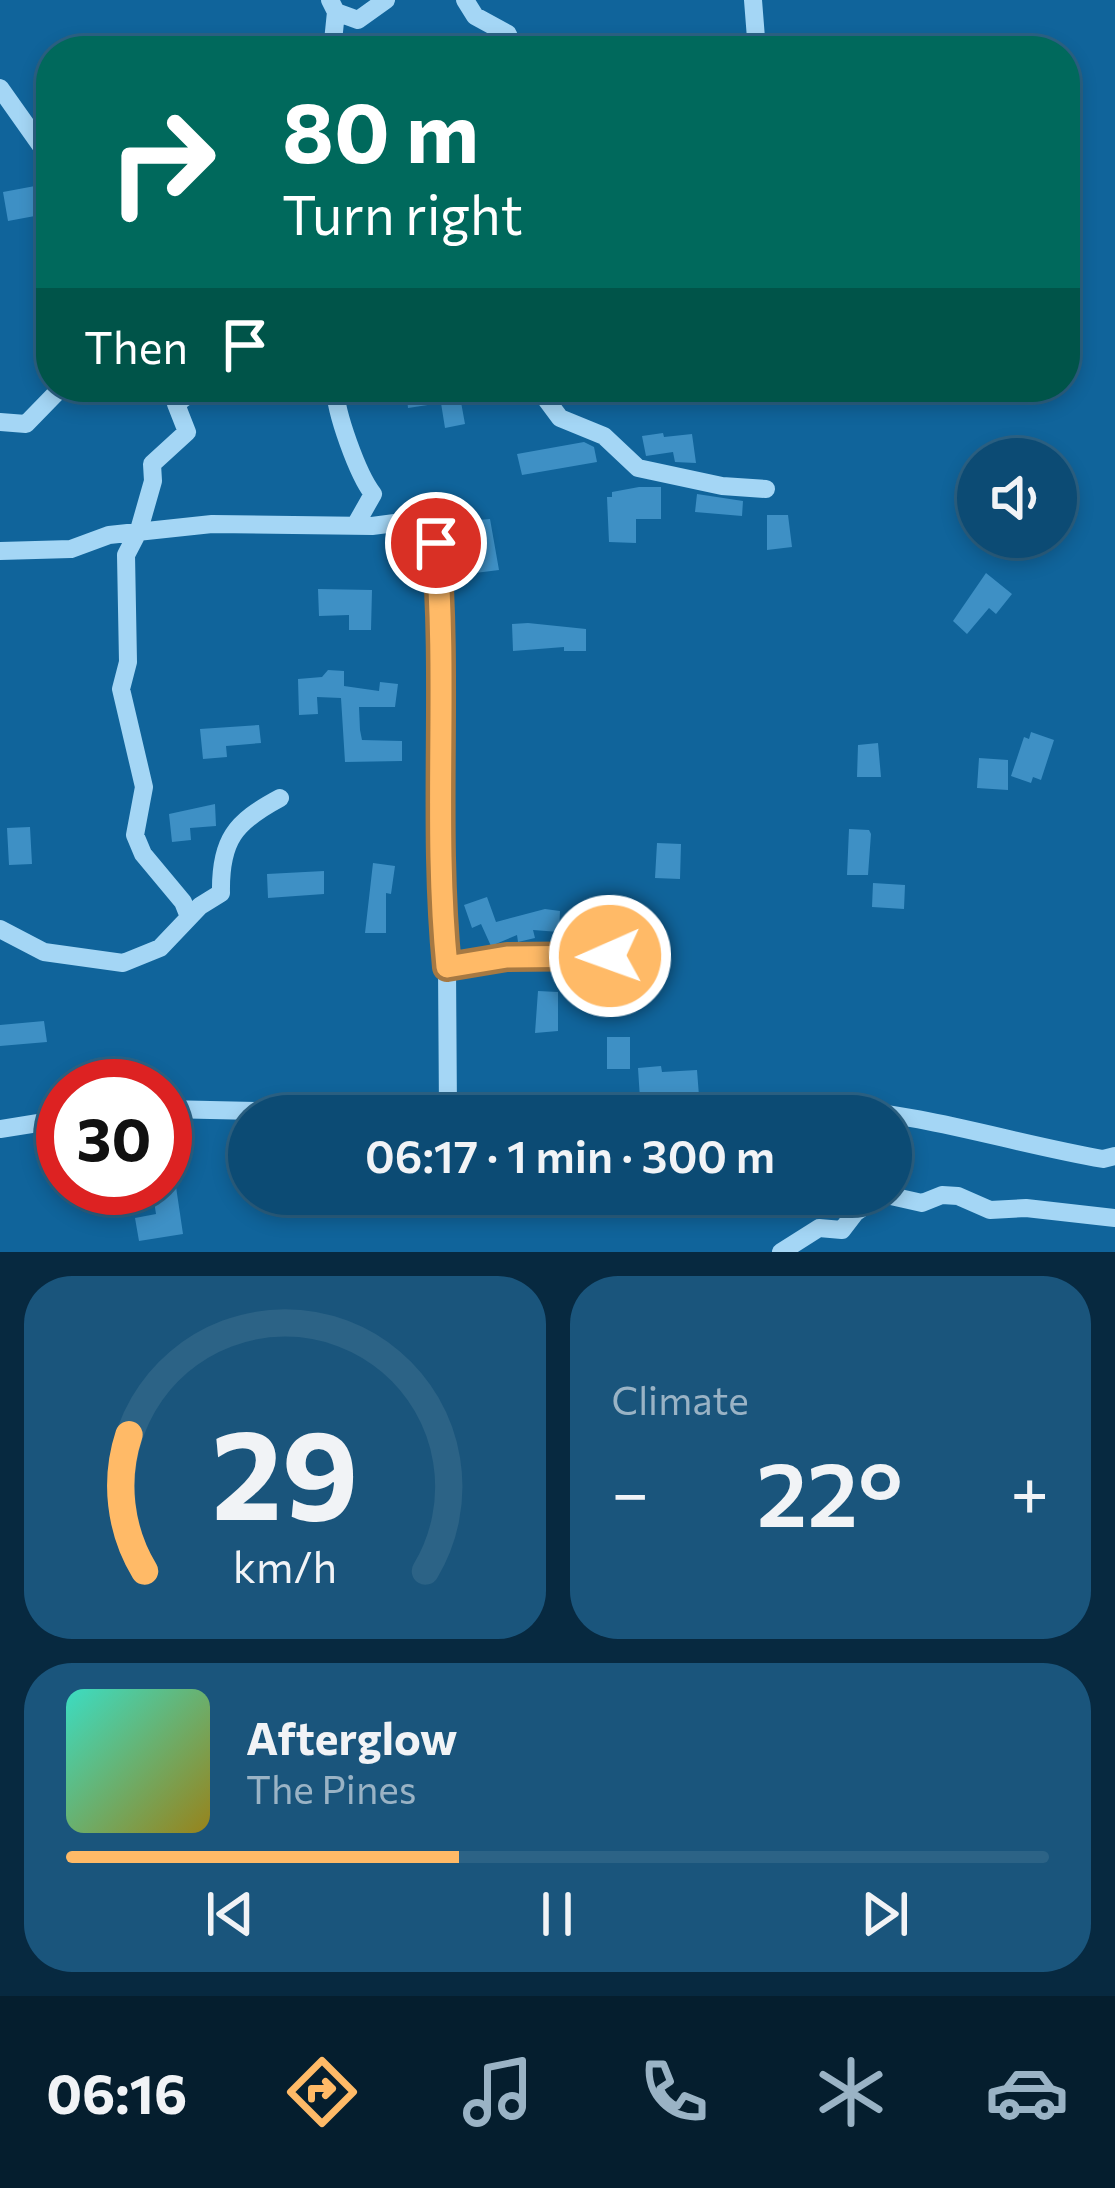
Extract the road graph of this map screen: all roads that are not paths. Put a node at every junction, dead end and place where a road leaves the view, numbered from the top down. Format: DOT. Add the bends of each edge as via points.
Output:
graph roads {
  1 [pos="386,0"];
  2 [pos="465,0"];
  3 [pos="753,0"];
  4 [pos="333,6"];
  5 [pos="332,36"];
  6 [pos="508,36"];
  7 [pos="756,36"];
  8 [pos="0,88"];
  9 [pos="36,142"];
  10 [pos="47,402"];
  11 [pos="179,402"];
  12 [pos="339,402"];
  13 [pos="548,402"];
  14 [pos="0,422"];
  15 [pos="766,490"];
  16 [pos="356,524"];
  17 [pos="139,530"];
  18 [pos="0,551"];
  19 [pos="280,798"];
  20 [pos="189,917"];
  21 [pos="0,929"];
  22 [pos="610,956"];
  23 [pos="447,967"];
  24 [pos="448,1095"];
  25 [pos="192,1108"];
  26 [pos="228,1109"];
  27 [pos="912,1117"];
  28 [pos="36,1123"];
  29 [pos="0,1129"];
  30 [pos="1115,1156"];
  31 [pos="1115,1218"];
  32 [pos="781,1252"];
  1 -- 4 [label="street" via="358,20"];
  2 -- 6 [label="street"];
  3 -- 7 [label="street"];
  4 -- 5 [label="street"];
  8 -- 9 [label="street"];
  10 -- 14 [label="street" via="26,424"];
  11 -- 17 [label="street" via="187,431 152,464"];
  12 -- 16 [label="street" via="357,471 373,494"];
  13 -- 15 [label="street" via="638,468"];
  16 -- 17 [label="street"];
  16 -- 23 [label="street" via="434,518"];
  17 -- 18 [label="street" via="71,550"];
  17 -- 20 [label="street" via="125,562 128,662 121,689 142,771 135,835"];
  19 -- 20 [label="street" via="232,833 221,892"];
  20 -- 21 [label="street" via="160,948 123,963 44,952"];
  22 -- 23 [label="street"];
  23 -- 24 [label="street"];
  25 -- 26 [label="street"];
  27 -- 30 [label="street"];
  28 -- 29 [label="street"];
  31 -- 32 [label="street" via="882,1194 842,1230 820,1228"];
}
